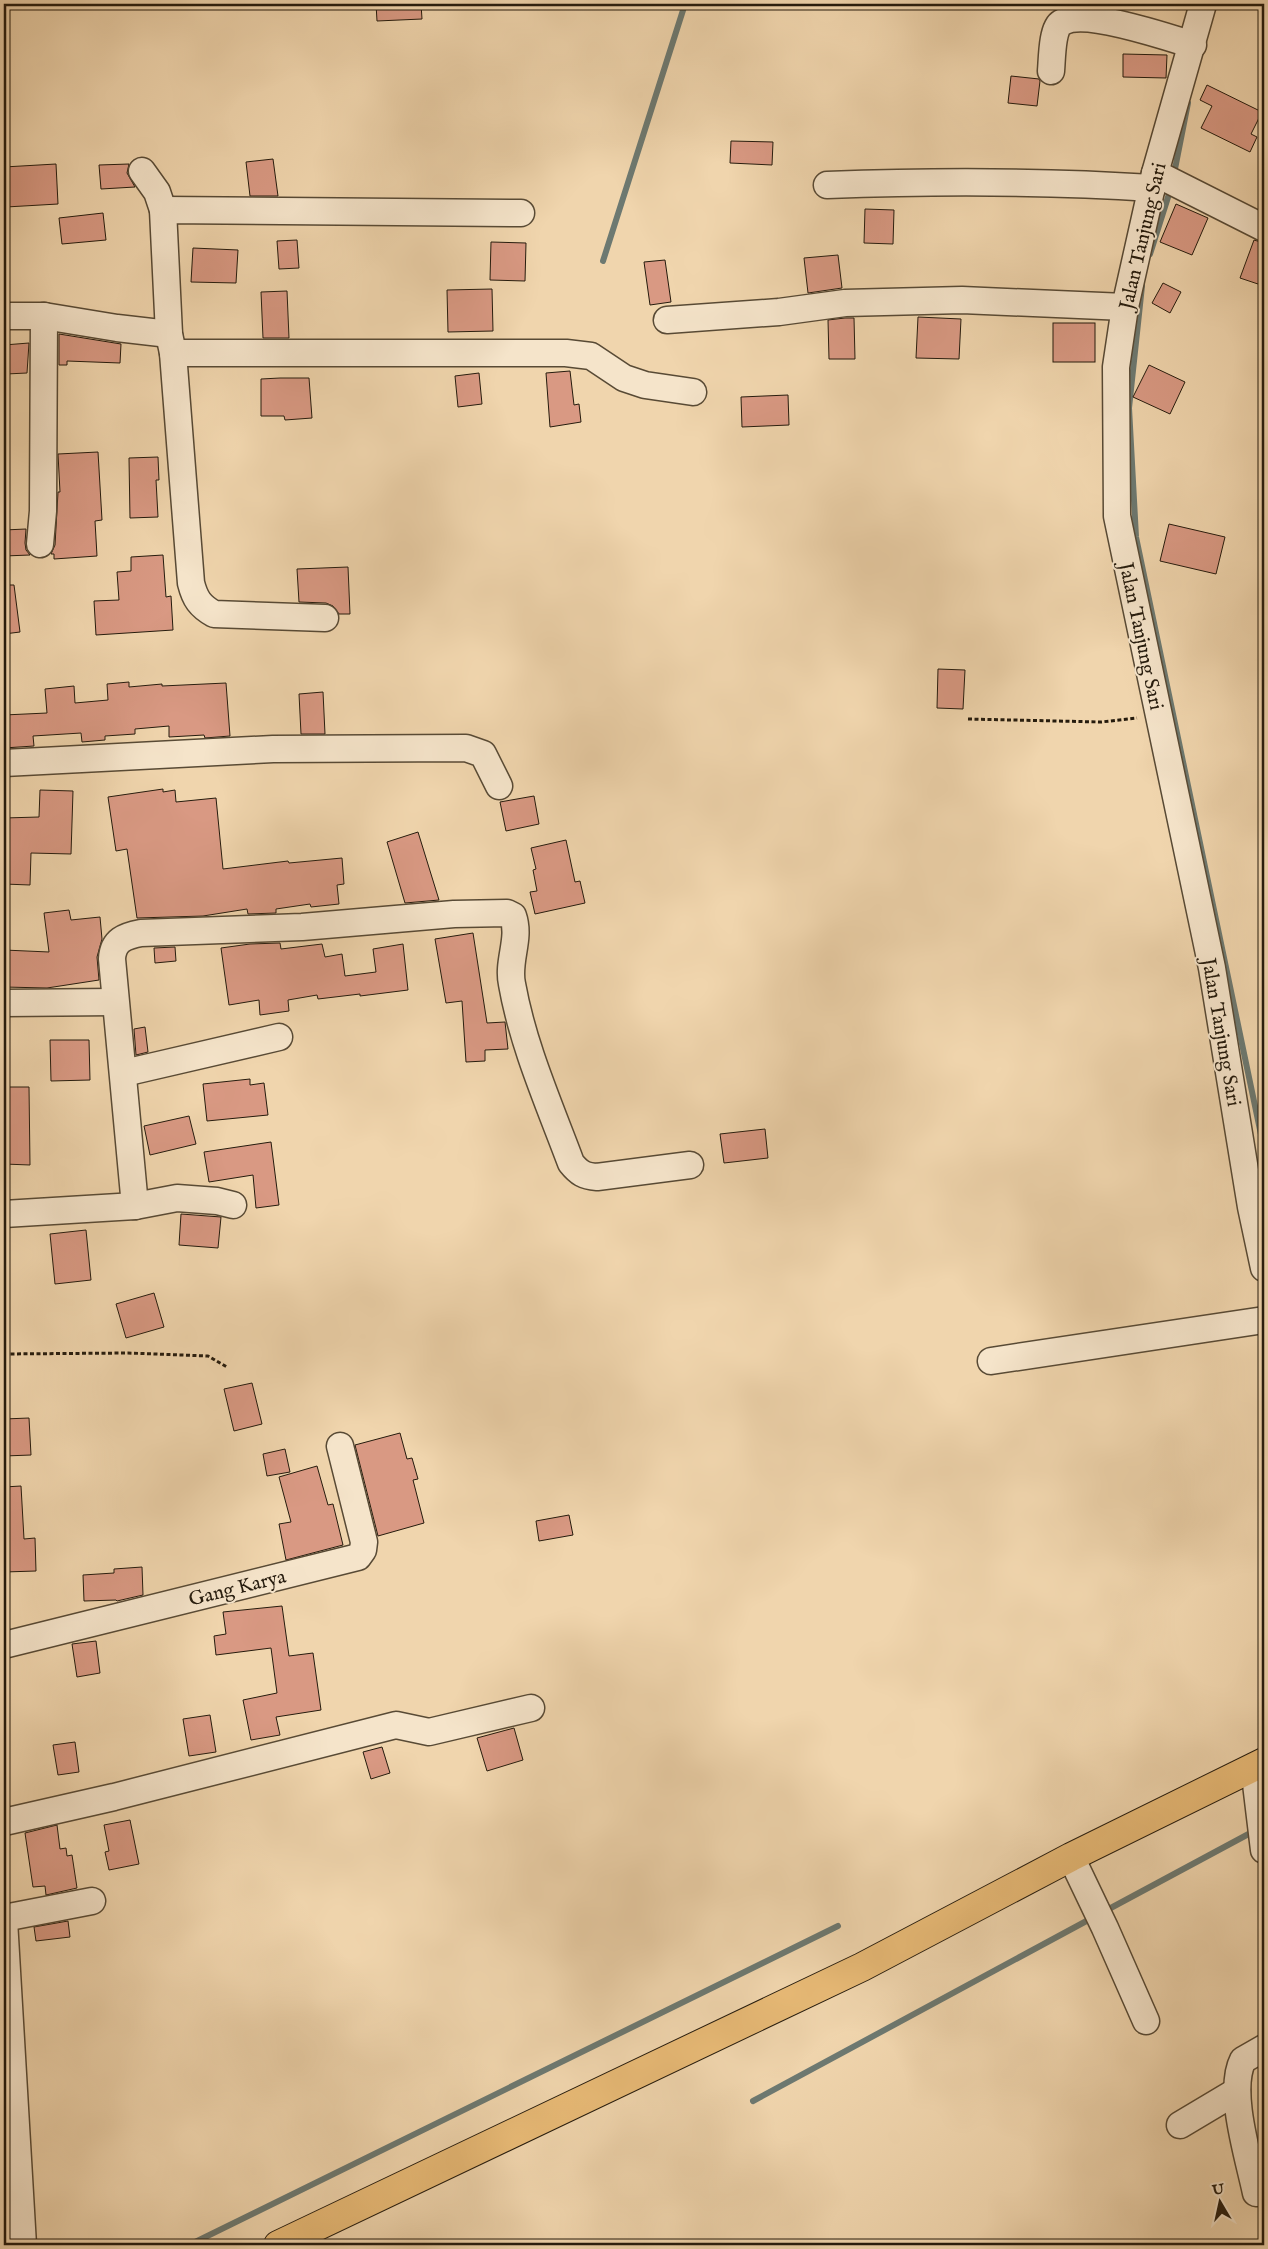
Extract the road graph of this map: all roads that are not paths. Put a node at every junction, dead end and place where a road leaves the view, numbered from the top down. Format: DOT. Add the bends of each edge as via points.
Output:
graph roads {
  1 [pos="1203,4"];
  2 [pos="1193,45"];
  3 [pos="1051,71"];
  4 [pos="142,172"];
  5 [pos="1153,181"];
  6 [pos="827,185"];
  7 [pos="163,210"];
  8 [pos="521,213"];
  9 [pos="1264,228"];
  10 [pos="1125,307"];
  11 [pos="4,316"];
  12 [pos="44,316"];
  13 [pos="667,320"];
  14 [pos="171,344"];
  15 [pos="692,392"];
  16 [pos="40,544"];
  17 [pos="325,618"];
  18 [pos="4,763"];
  19 [pos="499,786"];
  20 [pos="115,1002"];
  21 [pos="4,1003"];
  22 [pos="279,1037"];
  23 [pos="124,1073"];
  24 [pos="690,1165"];
  25 [pos="233,1205"];
  26 [pos="135,1206"];
  27 [pos="4,1214"];
  28 [pos="1264,1268"];
  29 [pos="1264,1320"];
  30 [pos="991,1361"];
  31 [pos="340,1446"];
  32 [pos="4,1645"];
  33 [pos="530,1708"];
  34 [pos="1259,1764"];
  35 [pos="4,1822"];
  36 [pos="1264,1850"];
  37 [pos="1071,1857"];
  38 [pos="92,1901"];
  39 [pos="4,1919"];
  40 [pos="1146,2021"];
  41 [pos="1264,2048"];
  42 [pos="1237,2091"];
  43 [pos="1180,2125"];
  44 [pos="1256,2193"];
  45 [pos="23,2245"];
  46 [pos="278,2245"];
  1 -- 2 [label="street, Jalan Tanjung Sari"];
  2 -- 3 [label="street" via="1128,25 1088,19 1069,20 1060,23 1056,30"];
  2 -- 5 [label="street, Jalan Tanjung Sari"];
  4 -- 7 [label="street" via="158,192"];
  5 -- 6 [label="street" via="936,181"];
  5 -- 9 [label="street"];
  5 -- 10 [label="street, Jalan Tanjung Sari"];
  7 -- 8 [label="street"];
  7 -- 14 [label="street"];
  10 -- 13 [label="street" via="952,300 845,303 779,312"];
  10 -- 28 [label="street, Jalan Tanjung Sari" via="1116,367 1118,516 1212,968"];
  11 -- 12 [label="street"];
  12 -- 14 [label="street" via="117,328"];
  12 -- 16 [label="street"];
  14 -- 15 [label="street" via="566,353 591,356 624,378 645,385"];
  14 -- 17 [label="street" via="195,599 214,614"];
  18 -- 19 [label="street" via="272,749 466,748 483,754"];
  20 -- 21 [label="street"];
  20 -- 23 [label="street"];
  20 -- 24 [label="street" via="112,948 126,936 507,913 513,916 516,924 511,981 517,1010 539,1079 571,1162 578,1172 596,1177"];
  22 -- 23 [label="street"];
  23 -- 26 [label="street"];
  25 -- 26 [label="street" via="177,1198"];
  26 -- 27 [label="street"];
  29 -- 30 [label="street"];
  31 -- 32 [label="street, Gang Karya" via="364,1542 358,1557"];
  33 -- 35 [label="street" via="429,1732 396,1725"];
  34 -- 36 [label="street"];
  34 -- 37 [label="main road"];
  37 -- 40 [label="street"];
  37 -- 46 [label="main road" via="862,1967"];
  38 -- 39 [label="street"];
  39 -- 45 [label="street"];
  41 -- 42 [label="street" via="1243,2060"];
  42 -- 43 [label="street"];
  42 -- 44 [label="street" via="1240,2124"];
}
